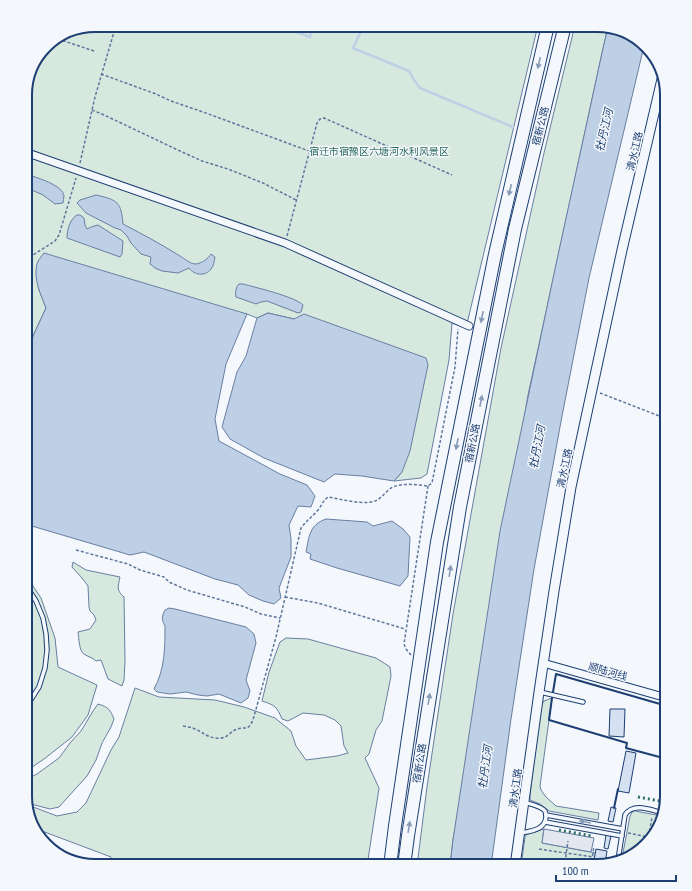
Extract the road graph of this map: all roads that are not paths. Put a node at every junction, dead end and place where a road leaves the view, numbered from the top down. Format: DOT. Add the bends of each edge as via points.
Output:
graph roads {
  1 [pos="546,32"];
  2 [pos="563,32"];
  3 [pos="659,90"];
  4 [pos="32,155"];
  5 [pos="469,326"];
  6 [pos="32,595"];
  7 [pos="543,663"];
  8 [pos="539,692"];
  9 [pos="660,696"];
  10 [pos="32,698"];
  11 [pos="583,702"];
  12 [pos="524,802"];
  13 [pos="658,812"];
  14 [pos="546,815"];
  15 [pos="545,822"];
  16 [pos="623,832"];
  17 [pos="520,833"];
  18 [pos="619,855"];
  19 [pos="391,859"];
  20 [pos="405,859"];
  21 [pos="516,859"];
  1 -- 19 [label="highway, 宿新公路, one-way" via="495,254 437,542"];
  20 -- 2 [label="highway, 宿新公路, one-way" via="460,507 515,229"];
  3 -- 7 [label="street, 清水江路" via="622,250 572,487"];
  4 -- 5 [label="street" via="285,243"];
  6 -- 10 [label="lane" via="43,618 47,650 45,668 39,687"];
  7 -- 8 [label="street, 清水江路"];
  7 -- 9 [label="street, 顺陆河线"];
  8 -- 11 [label="lane"];
  8 -- 12 [label="street, 清水江路"];
  12 -- 14 [label="lane" via="540,808"];
  12 -- 17 [label="street, 清水江路"];
  13 -- 16 [label="lane" via="631,808 625,815"];
  14 -- 15 [label="lane"];
  16 -- 14 [label="lane, one-way"];
  15 -- 16 [label="lane"];
  15 -- 17 [label="lane" via="537,830"];
  16 -- 18 [label="lane"];
  17 -- 21 [label="street, 清水江路"];
}
